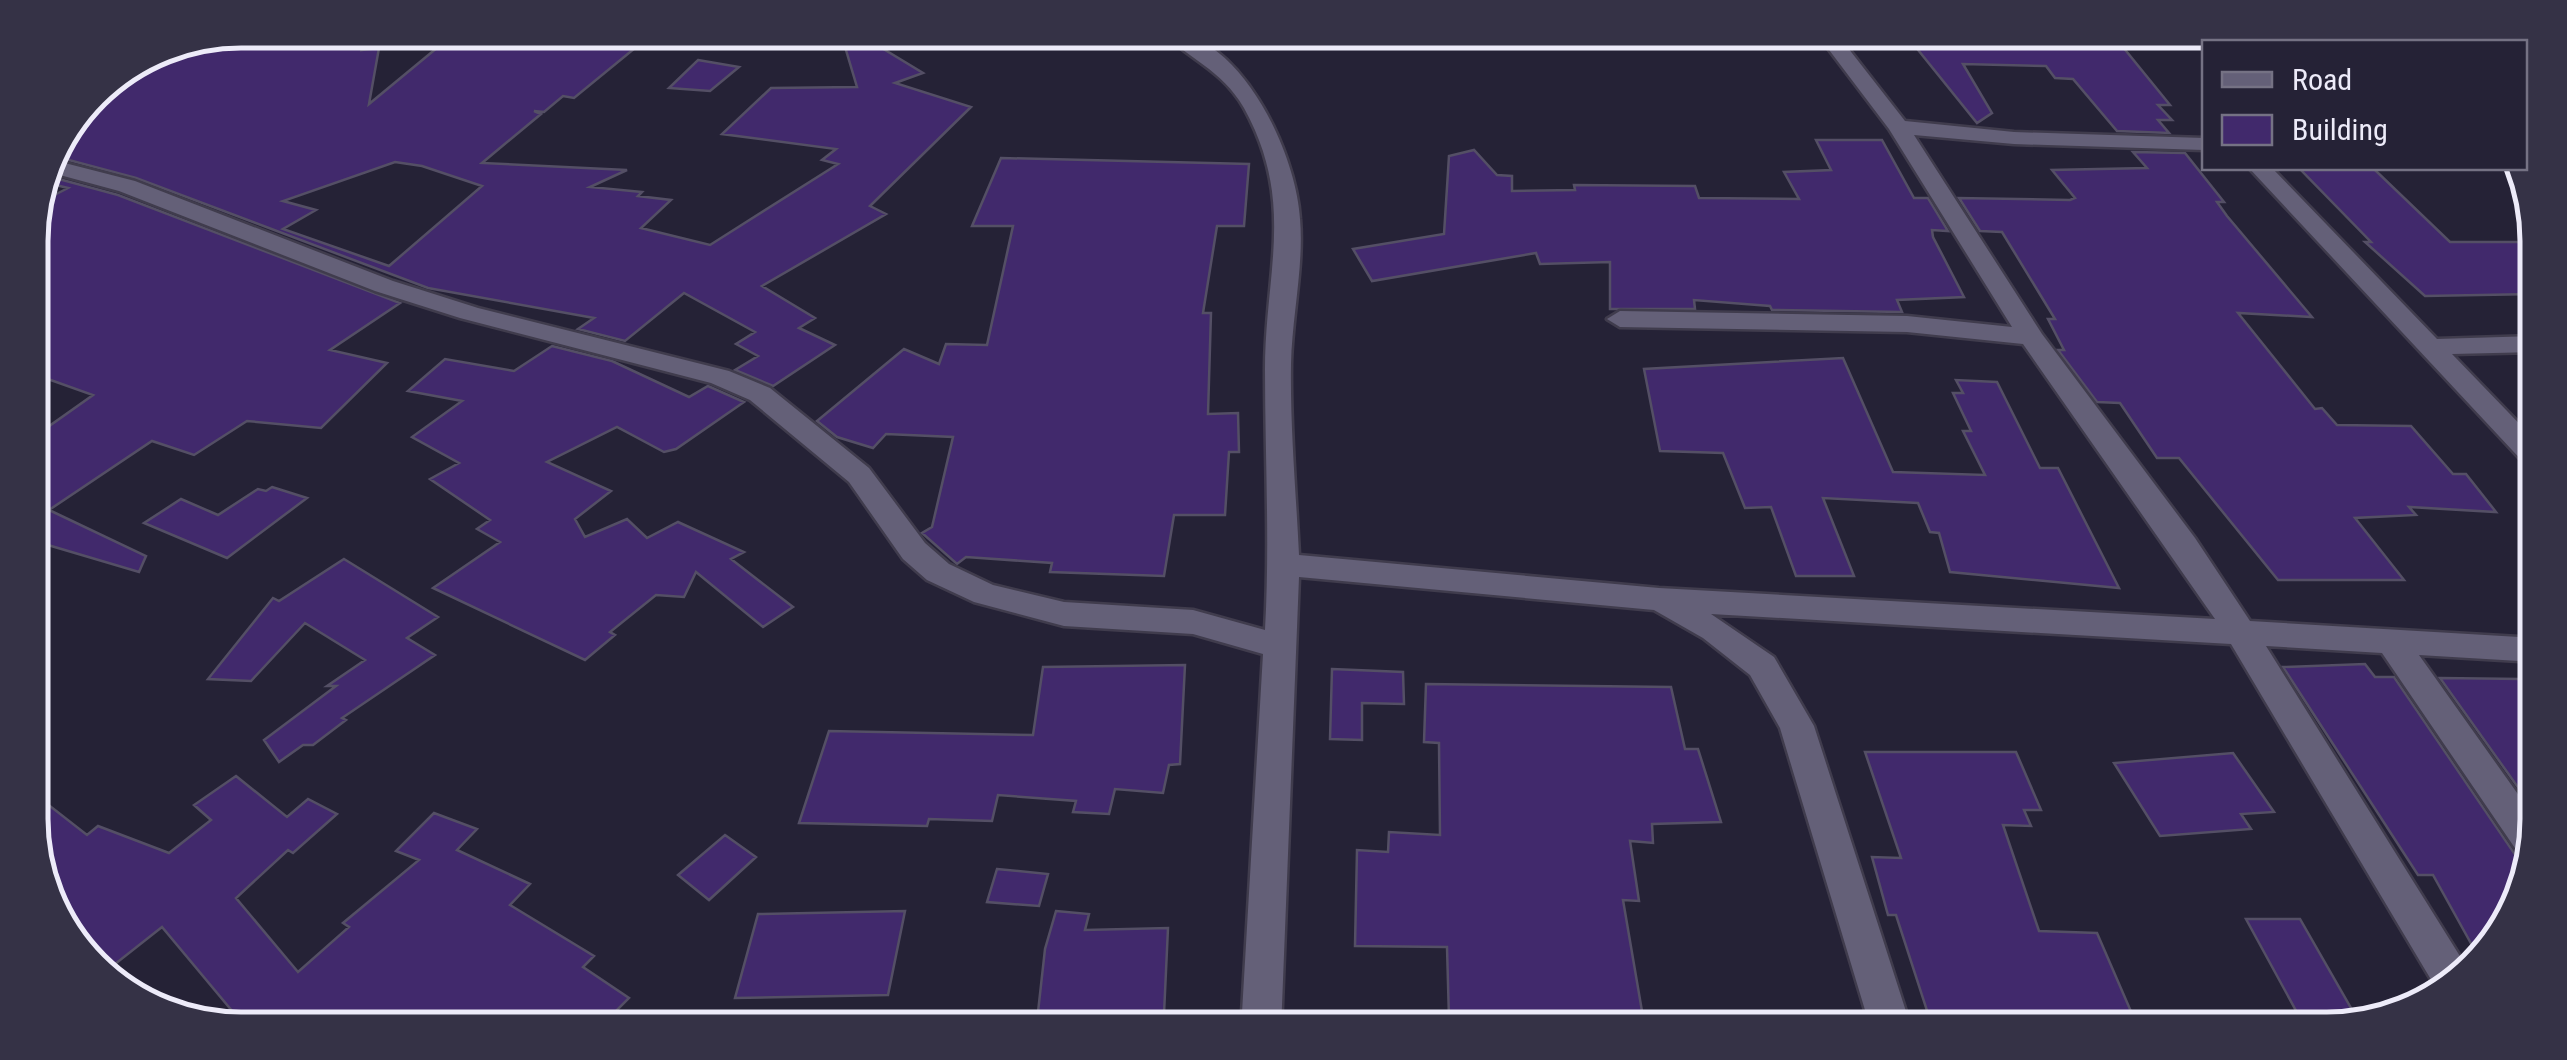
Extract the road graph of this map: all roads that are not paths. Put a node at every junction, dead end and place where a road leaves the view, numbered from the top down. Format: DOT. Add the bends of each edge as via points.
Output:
graph roads {
  1 [pos="1197,48"];
  2 [pos="1838,48"];
  3 [pos="1898,127"];
  4 [pos="2202,144"];
  5 [pos="61,169"];
  6 [pos="2262,170"];
  7 [pos="1620,318"];
  8 [pos="2031,337"];
  9 [pos="2520,344"];
  10 [pos="2430,346"];
  11 [pos="2520,441"];
  12 [pos="1284,565"];
  13 [pos="1659,599"];
  14 [pos="2239,630"];
  15 [pos="2392,644"];
  16 [pos="1280,647"];
  17 [pos="2520,649"];
  18 [pos="2520,825"];
  19 [pos="2447,970"];
  20 [pos="1261,1012"];
  21 [pos="1886,1012"];
  1 -- 12 [label="street" via="1251,102 1283,181 1288,216 1278,365"];
  2 -- 3 [label="street"];
  3 -- 4 [label="street"];
  3 -- 8 [label="street"];
  5 -- 16 [label="street" via="127,186 384,286 720,376 760,394 859,476 914,551 938,572 985,594 1064,614 1193,622"];
  6 -- 10 [label="street"];
  7 -- 8 [label="street" via="1907,324"];
  8 -- 14 [label="street"];
  9 -- 10 [label="street"];
  10 -- 11 [label="street"];
  12 -- 13 [label="street"];
  12 -- 16 [label="street"];
  13 -- 14 [label="street"];
  13 -- 21 [label="street" via="1762,666 1797,726"];
  14 -- 15 [label="street"];
  14 -- 19 [label="street"];
  15 -- 17 [label="street"];
  15 -- 18 [label="street"];
  16 -- 20 [label="street"];
}
